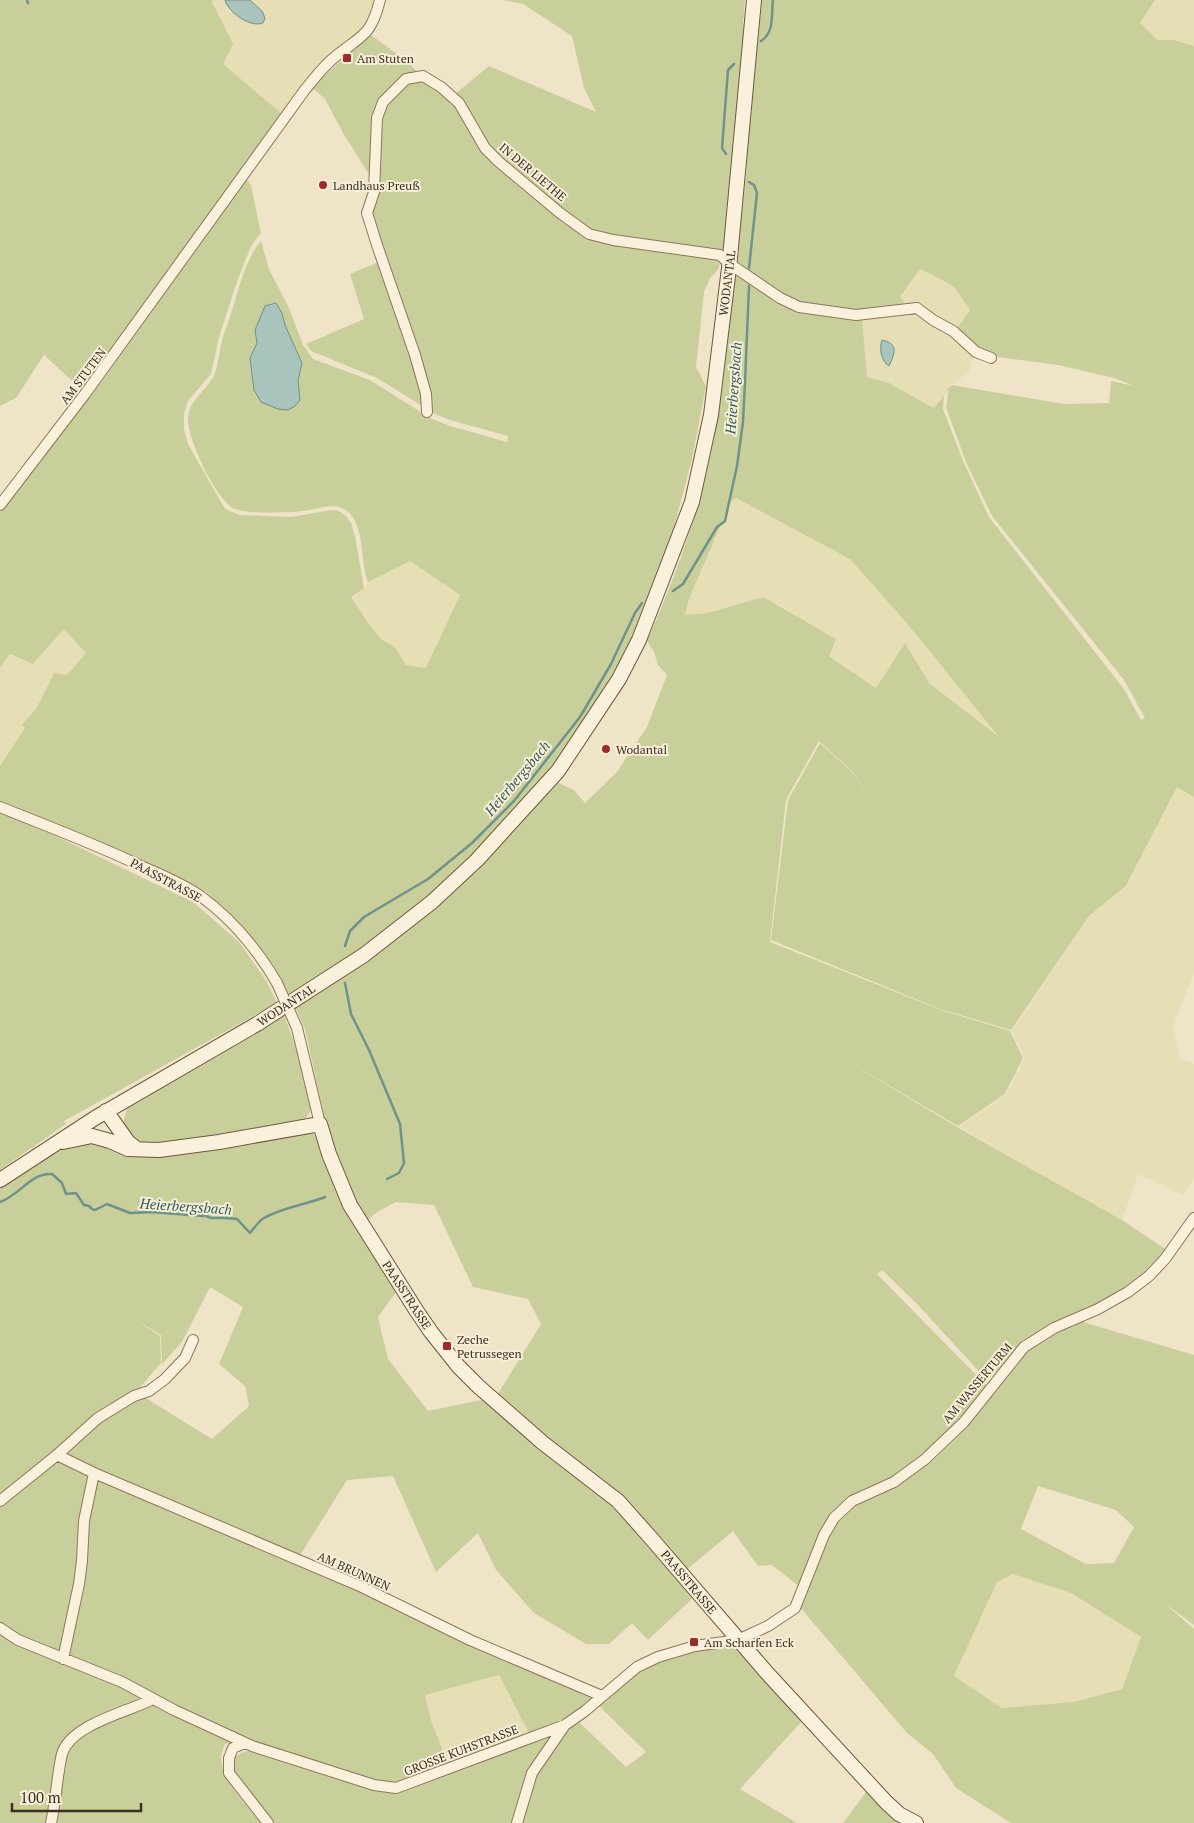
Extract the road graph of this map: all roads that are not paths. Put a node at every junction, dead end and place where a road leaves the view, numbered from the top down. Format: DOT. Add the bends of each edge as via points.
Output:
graph roads {
  1 [pos="380,0"];
  2 [pos="754,0"];
  3 [pos="730,264"];
  4 [pos="990,358"];
  5 [pos="427,412"];
  6 [pos="0,506"];
  7 [pos="0,807"];
  8 [pos="100,1114"];
  9 [pos="320,1124"];
  10 [pos="110,1141"];
  11 [pos="52,1145"];
  12 [pos="137,1148"];
  13 [pos="0,1180"];
  14 [pos="1194,1218"];
  15 [pos="193,1340"];
  16 [pos="57,1455"];
  17 [pos="94,1473"];
  18 [pos="0,1502"];
  19 [pos="0,1628"];
  20 [pos="738,1640"];
  21 [pos="63,1658"];
  22 [pos="602,1696"];
  23 [pos="153,1699"];
  24 [pos="564,1725"];
  25 [pos="244,1743"];
  26 [pos="52,1823"];
  27 [pos="268,1823"];
  28 [pos="517,1823"];
  29 [pos="916,1823"];
  1 -- 6 [label="street, AM STUTEN" via="368,31 322,69 304,91 97,379"];
  2 -- 3 [label="main road, WODANTAL"];
  3 -- 4 [label="street, IN DER LIETHE" via="799,307 856,315 916,308 953,331 976,352"];
  3 -- 5 [label="street, IN DER LIETHE" via="720,254 589,234 499,162 485,148 459,103 441,86 423,76 406,79 383,102 377,118 374,192 367,214 415,355 426,394"];
  3 -- 8 [label="main road, WODANTAL" via="711,415 692,502 638,640 619,679 558,771 477,860 432,902 364,955 256,1024"];
  7 -- 9 [label="street, PAASSTRASSE, bridge" via="164,876 198,894 221,913 268,967 277,983 297,1028"];
  8 -- 10 [label="main road"];
  8 -- 11 [label="main road, WODANTAL"];
  8 -- 12 [label="main road"];
  9 -- 12 [label="main road, WODANTAL" via="176,1148"];
  9 -- 20 [label="main road, PAASSTRASSE" via="350,1205 431,1332 458,1366 543,1442 618,1502"];
  10 -- 11 [label="main road, WODANTAL" via="92,1136"];
  10 -- 12 [label="main road, WODANTAL" via="128,1150"];
  11 -- 13 [label="main road, WODANTAL"];
  14 -- 20 [label="street, AM WASSERTURM" via="1149,1276 1128,1292 1054,1328 1024,1347 964,1422 924,1460 894,1482 852,1501 834,1518 824,1535 795,1608"];
  15 -- 16 [label="street" via="185,1358 165,1379 98,1418"];
  16 -- 17 [label="street, AM BRUNNEN"];
  16 -- 18 [label="street"];
  17 -- 21 [label="street" via="84,1521 79,1584"];
  17 -- 22 [label="street, AM BRUNNEN" via="362,1587 470,1640"];
  19 -- 21 [label="street" via="18,1640"];
  20 -- 22 [label="street, GROSSE KUHSTRASSE" via="695,1646 658,1657 637,1667"];
  20 -- 29 [label="main road, PAASSTRASSE" via="886,1802"];
  21 -- 23 [label="street" via="122,1682"];
  22 -- 24 [label="street, GROSSE KUHSTRASSE"];
  23 -- 25 [label="street"];
  23 -- 26 [label="street" via="83,1730 71,1740 63,1752"];
  24 -- 25 [label="street, GROSSE KUHSTRASSE" via="396,1788 374,1785"];
  24 -- 28 [label="street" via="532,1773"];
  25 -- 27 [label="street" via="233,1748 229,1773"];
}
